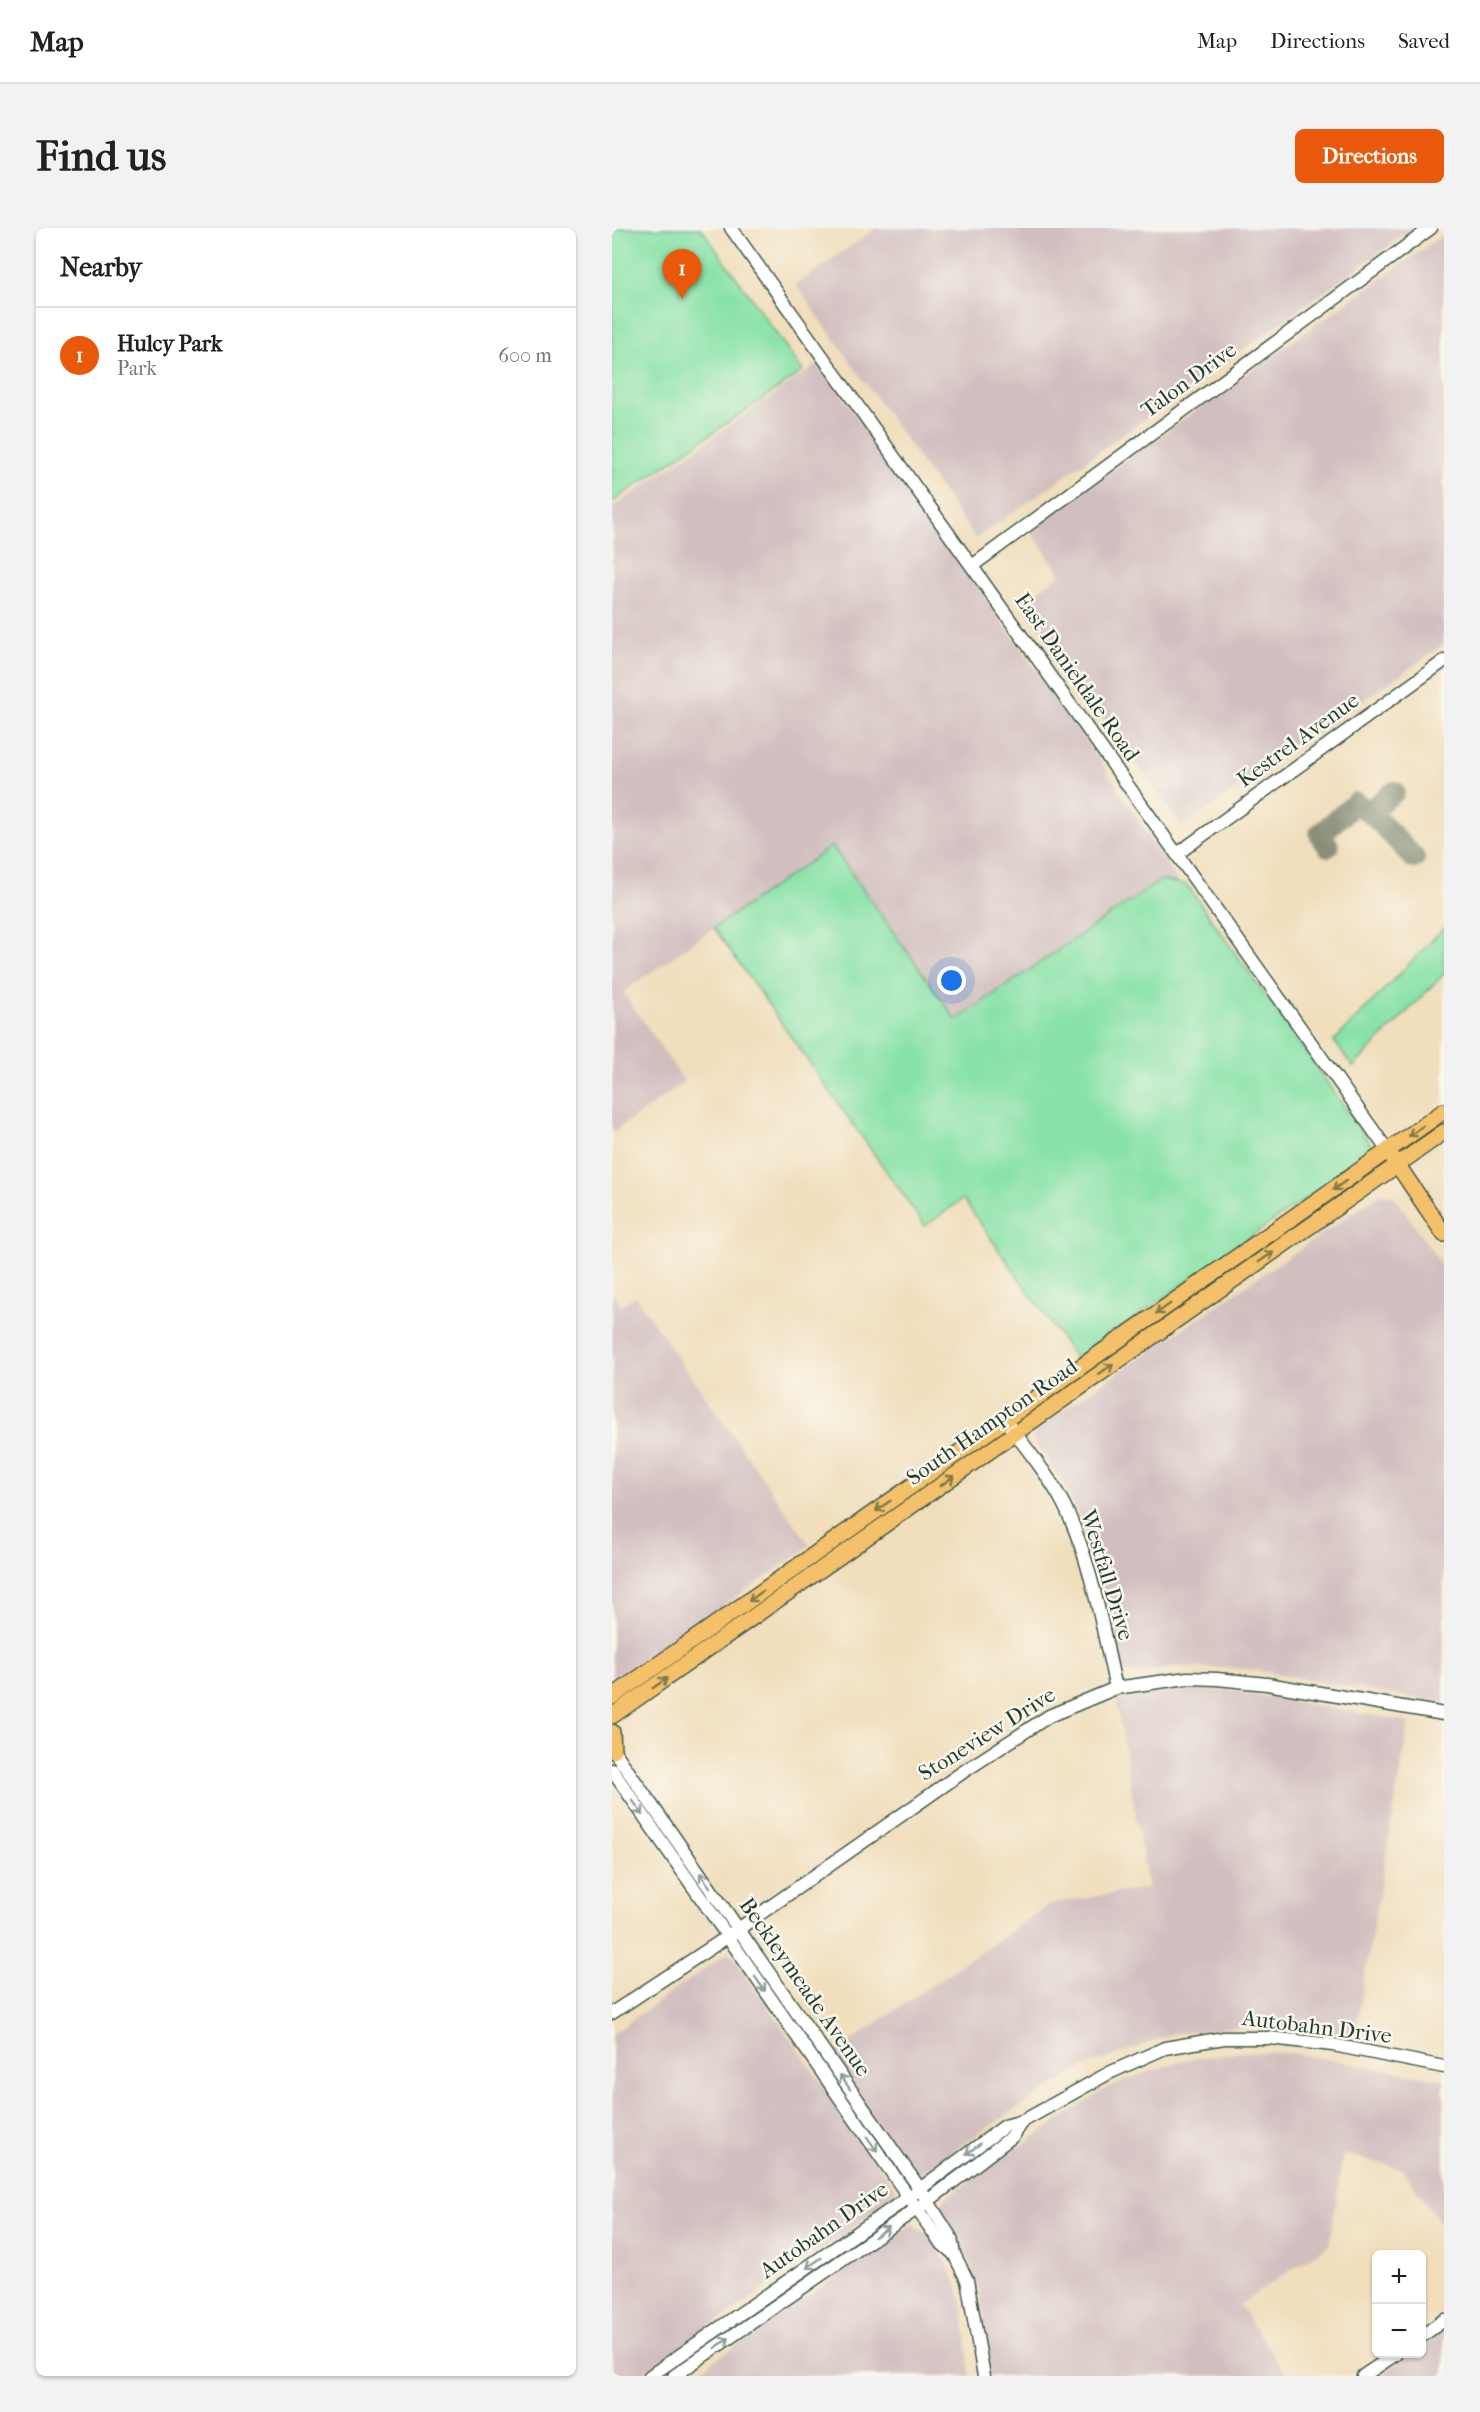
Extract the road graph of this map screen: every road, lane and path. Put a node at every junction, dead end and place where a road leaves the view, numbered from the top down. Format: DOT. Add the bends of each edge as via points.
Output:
graph roads {
  1 [pos="731,228"];
  2 [pos="1431,228"];
  3 [pos="972,566"];
  4 [pos="1444,662"];
  5 [pos="1177,854"];
  6 [pos="1444,1111"];
  7 [pos="1444,1132"];
  8 [pos="1388,1151"];
  9 [pos="1397,1165"];
  10 [pos="1444,1234"];
  11 [pos="1193,1288"];
  12 [pos="1202,1302"];
  13 [pos="1005,1420"];
  14 [pos="1015,1433"];
  15 [pos="1116,1688"];
  16 [pos="612,1697"];
  17 [pos="616,1714"];
  18 [pos="1444,1714"];
  19 [pos="612,1730"];
  20 [pos="613,1750"];
  21 [pos="612,1770"];
  22 [pos="738,1928"];
  23 [pos="727,1936"];
  24 [pos="612,2013"];
  25 [pos="830,2059"];
  26 [pos="818,2067"];
  27 [pos="1444,2067"];
  28 [pos="1023,2121"];
  29 [pos="920,2189"];
  30 [pos="909,2197"];
  31 [pos="928,2201"];
  32 [pos="917,2208"];
  33 [pos="954,2254"];
  34 [pos="1444,2320"];
  35 [pos="1426,2333"];
  36 [pos="1389,2358"];
  37 [pos="650,2376"];
  38 [pos="674,2376"];
  39 [pos="984,2376"];
  40 [pos="1363,2376"];
  1 -- 3 [label="street, East Danieldale Road"];
  2 -- 3 [label="street, Talon Drive"];
  3 -- 5 [label="street, East Danieldale Road"];
  4 -- 5 [label="street, Kestrel Avenue"];
  5 -- 8 [label="street, East Danieldale Road"];
  6 -- 8 [label="main road, South Hampton Road, one-way"];
  7 -- 9 [label="main road, South Hampton Road"];
  8 -- 9 [label="main road"];
  8 -- 11 [label="main road, South Hampton Road, one-way"];
  9 -- 10 [label="main road"];
  12 -- 9 [label="main road, South Hampton Road, one-way"];
  11 -- 12 [label="main road"];
  11 -- 13 [label="main road, South Hampton Road, one-way"];
  14 -- 12 [label="main road, South Hampton Road, one-way"];
  13 -- 14 [label="street, Westfall Drive"];
  13 -- 16 [label="main road, South Hampton Road, one-way"];
  14 -- 15 [label="street, Westfall Drive" via="1065,1507 1080,1546"];
  17 -- 14 [label="main road, South Hampton Road, one-way"];
  15 -- 18 [label="street, Stoneview Drive" via="1187,1678 1217,1679"];
  15 -- 22 [label="street, Stoneview Drive" via="1048,1716"];
  17 -- 19 [label="main road"];
  19 -- 20 [label="main road"];
  22 -- 20 [label="street, Beckleymeade Avenue, one-way"];
  21 -- 23 [label="street, Beckleymeade Avenue, one-way"];
  22 -- 23 [label="street, Stoneview Drive"];
  22 -- 25 [label="street, Beckleymeade Avenue"];
  23 -- 24 [label="street, Stoneview Drive"];
  23 -- 26 [label="street, Beckleymeade Avenue, one-way"];
  25 -- 26 [label="street"];
  29 -- 25 [label="street, Beckleymeade Avenue, one-way"];
  26 -- 30 [label="street, Beckleymeade Avenue, one-way"];
  27 -- 28 [label="street, Autobahn Drive" via="1333,2045 1224,2038 1165,2048 1109,2073"];
  28 -- 29 [label="street, Autobahn Drive, one-way" via="1005,2126"];
  28 -- 31 [label="street, Autobahn Drive" via="1013,2136"];
  29 -- 30 [label="street, Autobahn Drive"];
  29 -- 31 [label="street, Beckleymeade Avenue"];
  30 -- 32 [label="street, Beckleymeade Avenue"];
  30 -- 37 [label="street, Autobahn Drive, one-way"];
  31 -- 32 [label="street, Autobahn Drive"];
  31 -- 33 [label="street, Beckleymeade Avenue" via="951,2238"];
  32 -- 33 [label="street, Beckleymeade Avenue" via="940,2242"];
  38 -- 32 [label="street, Autobahn Drive, one-way"];
  33 -- 39 [label="street, Beckleymeade Avenue" via="967,2280"];
  34 -- 35 [label="street"];
  36 -- 40 [label="street"];
}
